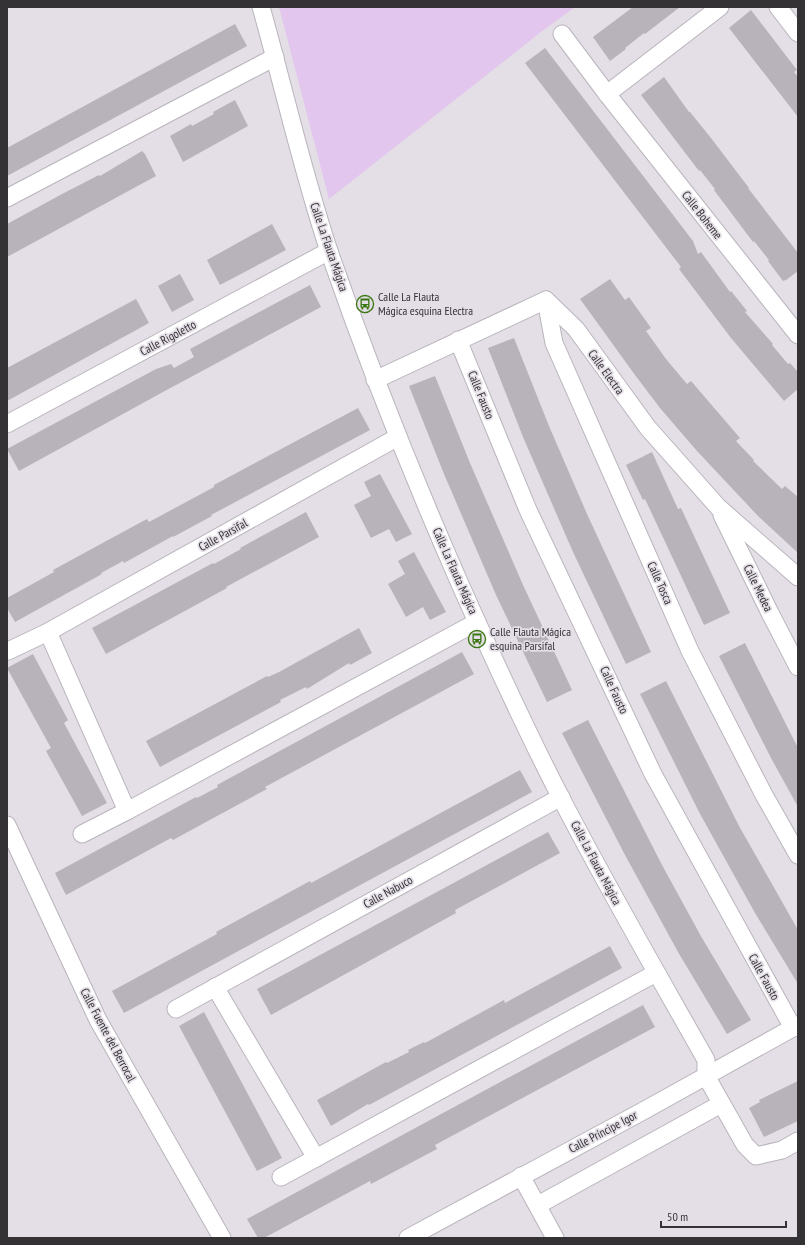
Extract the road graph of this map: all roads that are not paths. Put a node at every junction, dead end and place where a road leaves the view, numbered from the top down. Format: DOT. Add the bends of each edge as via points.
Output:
graph roads {
  1 [pos="261,7"];
  2 [pos="720,7"];
  3 [pos="778,7"];
  4 [pos="798,33"];
  5 [pos="562,34"];
  6 [pos="275,57"];
  7 [pos="607,94"];
  8 [pos="7,198"];
  9 [pos="329,251"];
  10 [pos="546,300"];
  11 [pos="798,335"];
  12 [pos="458,340"];
  13 [pos="375,380"];
  14 [pos="7,424"];
  15 [pos="398,437"];
  16 [pos="718,507"];
  17 [pos="798,577"];
  18 [pos="477,622"];
  19 [pos="48,632"];
  20 [pos="8,651"];
  21 [pos="798,667"];
  22 [pos="561,797"];
  23 [pos="127,811"];
  24 [pos="7,825"];
  25 [pos="82,834"];
  26 [pos="798,855"];
  27 [pos="656,973"];
  28 [pos="215,988"];
  29 [pos="176,1009"];
  30 [pos="795,1027"];
  31 [pos="706,1076"];
  32 [pos="721,1104"];
  33 [pos="798,1141"];
  34 [pos="316,1158"];
  35 [pos="521,1176"];
  36 [pos="281,1177"];
  37 [pos="538,1205"];
  38 [pos="222,1238"];
  39 [pos="408,1238"];
  40 [pos="555,1238"];
  1 -- 6 [label="street, Calle La Flauta Mágica"];
  2 -- 7 [label="street"];
  3 -- 4 [label="street"];
  5 -- 7 [label="street, Calle Boheme"];
  6 -- 8 [label="street"];
  6 -- 9 [label="street, Calle La Flauta Mágica"];
  7 -- 11 [label="street, Calle Boheme"];
  9 -- 13 [label="street, Calle La Flauta Mágica"];
  9 -- 14 [label="street, Calle Rigoletto"];
  10 -- 12 [label="street"];
  10 -- 16 [label="street, Calle Electra" via="576,329 648,428"];
  10 -- 26 [label="street, Calle Tosca" via="554,343 690,651"];
  12 -- 13 [label="street"];
  12 -- 30 [label="street, Calle Fausto" via="528,510 653,774"];
  13 -- 15 [label="street, Calle La Flauta Mágica"];
  15 -- 18 [label="street, Calle La Flauta Mágica"];
  15 -- 19 [label="street, Calle Parsifal"];
  16 -- 17 [label="street, Calle Electra"];
  16 -- 21 [label="street, Calle Medea"];
  18 -- 22 [label="street, Calle La Flauta Mágica"];
  18 -- 23 [label="street"];
  19 -- 20 [label="street, Calle Parsifal"];
  19 -- 23 [label="street"];
  22 -- 27 [label="street, Calle La Flauta Mágica"];
  22 -- 28 [label="street, Calle Nabuco"];
  23 -- 25 [label="street"];
  24 -- 38 [label="street, Calle Fuente del Berrocal" via="98,1020"];
  27 -- 31 [label="street, Calle La Flauta Mágica" via="706,1060"];
  27 -- 34 [label="street"];
  28 -- 29 [label="street, Calle Nabuco"];
  28 -- 34 [label="street"];
  30 -- 31 [label="street, Calle Príncipe Igor"];
  31 -- 32 [label="street, Calle La Flauta Mágica"];
  31 -- 35 [label="street, Calle Príncipe Igor"];
  32 -- 33 [label="street, Calle La Flauta Mágica" via="745,1145 756,1156 782,1150"];
  32 -- 37 [label="street"];
  34 -- 36 [label="street"];
  35 -- 37 [label="street"];
  35 -- 39 [label="street, Calle Príncipe Igor"];
  37 -- 40 [label="street"];
}
